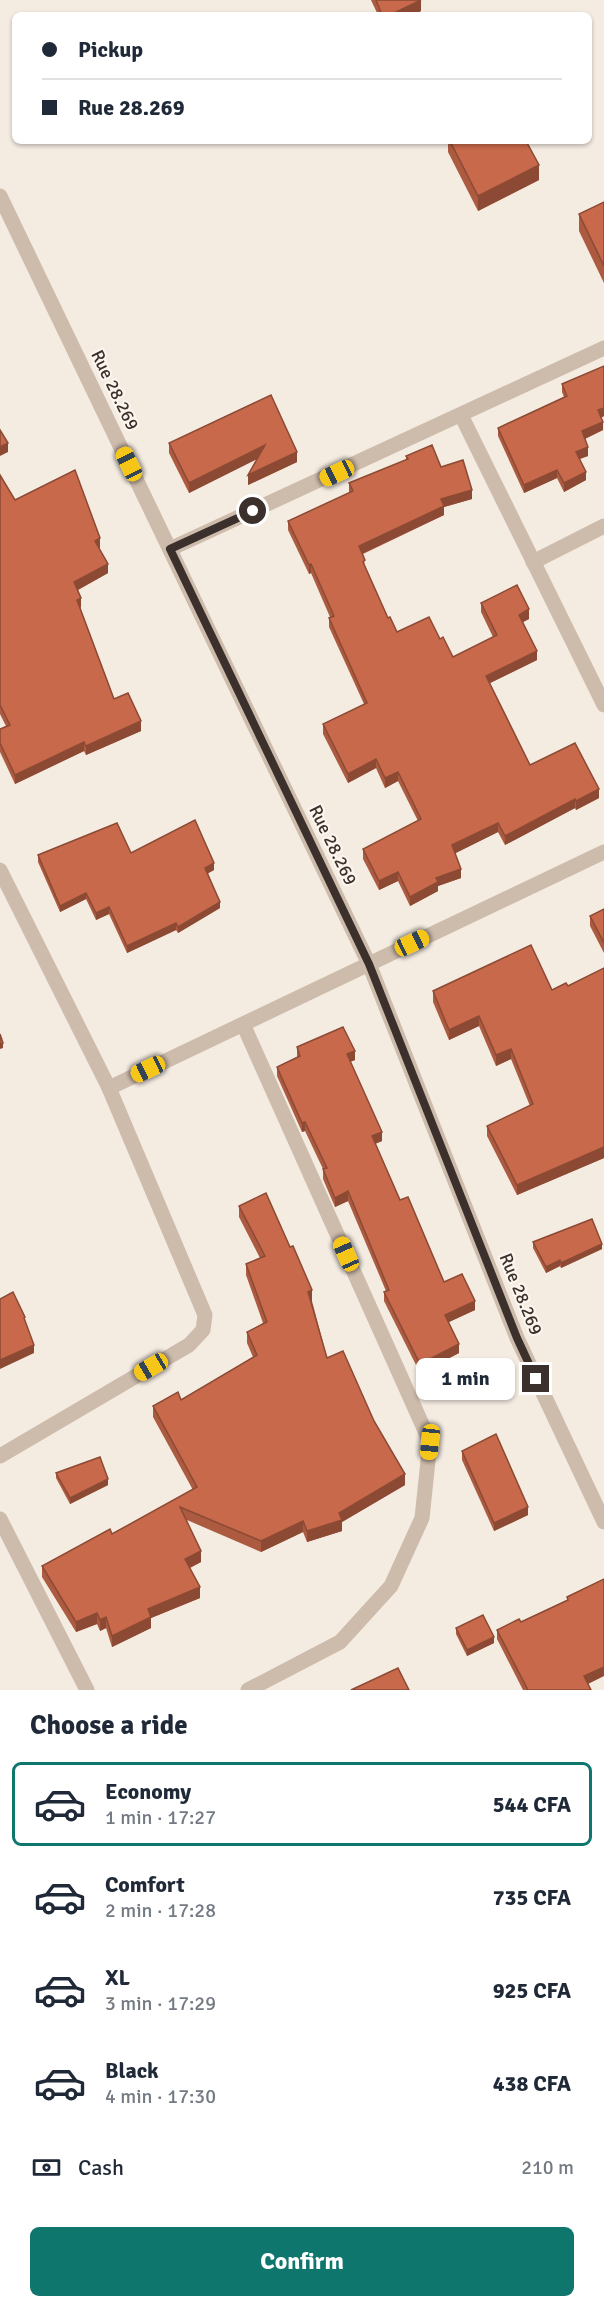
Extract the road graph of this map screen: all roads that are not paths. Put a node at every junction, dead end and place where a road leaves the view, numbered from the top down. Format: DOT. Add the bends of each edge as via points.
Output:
graph roads {
  1 [pos="2,206"];
  2 [pos="604,348"];
  3 [pos="461,416"];
  4 [pos="604,526"];
  5 [pos="170,549"];
  6 [pos="533,562"];
  7 [pos="604,705"];
  8 [pos="604,852"];
  9 [pos="0,870"];
  10 [pos="369,964"];
  11 [pos="243,1024"];
  12 [pos="110,1088"];
  13 [pos="0,1456"];
  14 [pos="0,1519"];
  15 [pos="604,1522"];
  16 [pos="87,1690"];
  17 [pos="248,1690"];
  1 -- 5 [label="street, Rue 28.269"];
  2 -- 3 [label="street"];
  3 -- 5 [label="street"];
  3 -- 6 [label="street"];
  4 -- 6 [label="street"];
  5 -- 10 [label="street, Rue 28.269"];
  6 -- 7 [label="street"];
  8 -- 10 [label="street"];
  9 -- 12 [label="street"];
  10 -- 11 [label="street"];
  10 -- 15 [label="street, Rue 28.269" via="517,1338"];
  11 -- 12 [label="street"];
  11 -- 17 [label="street" via="430,1442 422,1518 392,1586 340,1642"];
  12 -- 13 [label="street" via="205,1315 203,1330 189,1345"];
  14 -- 16 [label="street"];
}
